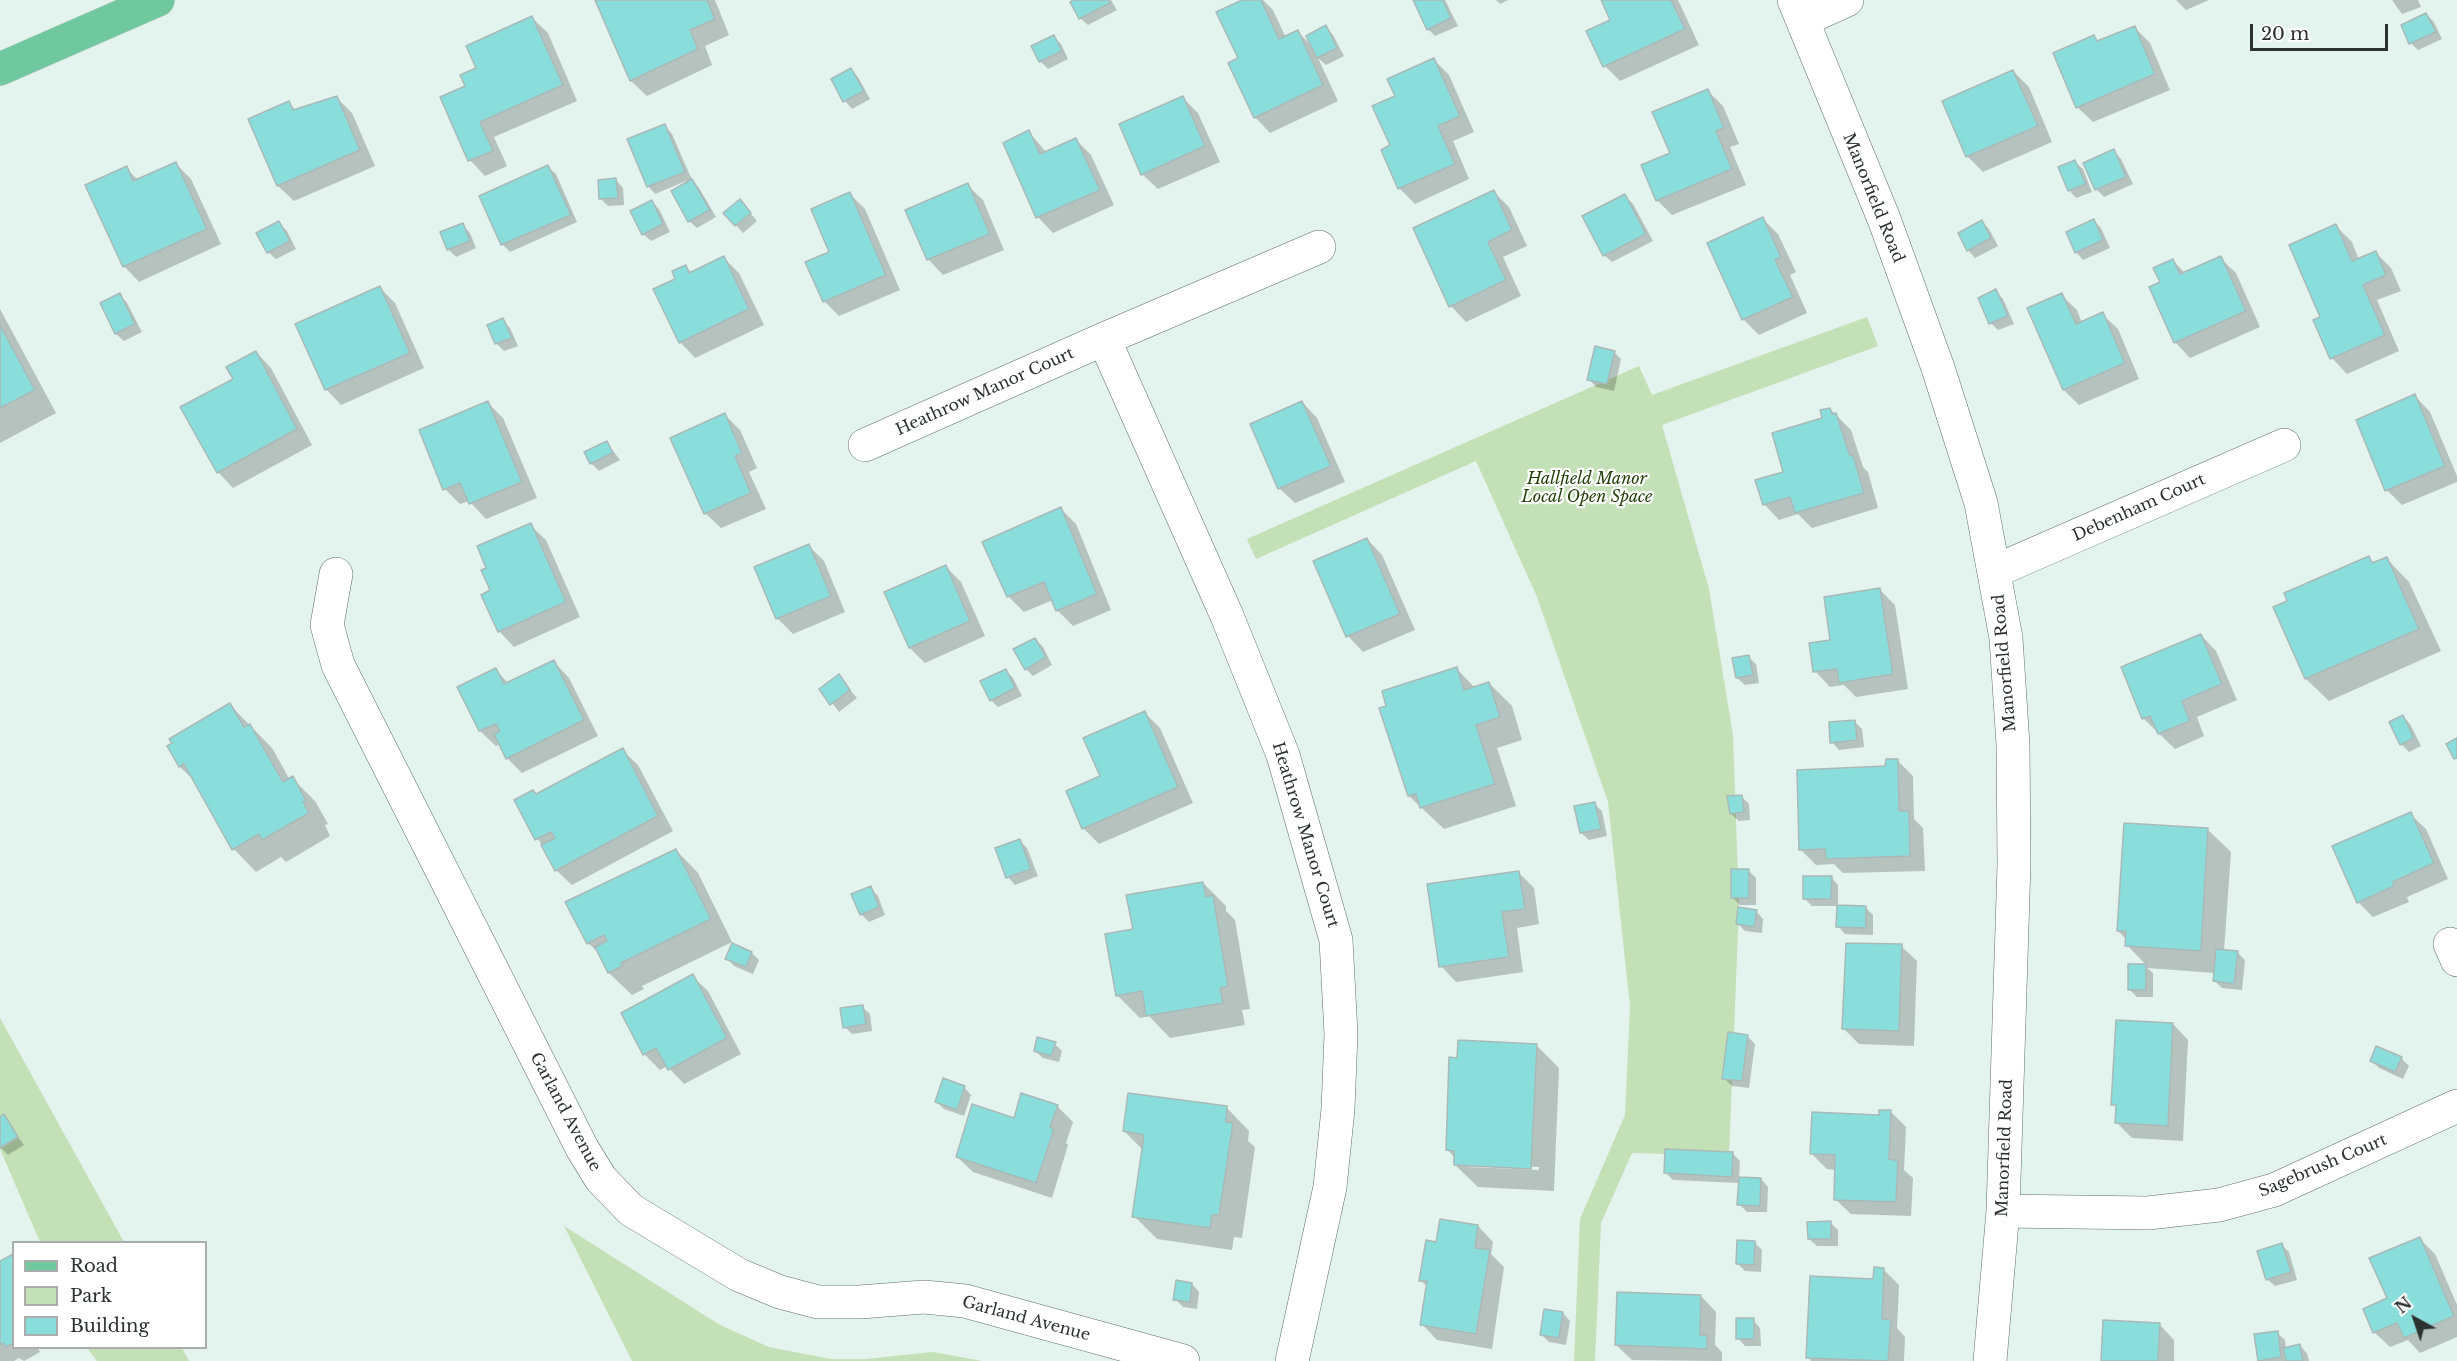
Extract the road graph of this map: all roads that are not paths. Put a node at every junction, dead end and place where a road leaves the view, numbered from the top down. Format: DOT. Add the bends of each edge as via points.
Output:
graph roads {
  1 [pos="158,0"];
  2 [pos="1847,0"];
  3 [pos="1798,10"];
  4 [pos="0,69"];
  5 [pos="1319,248"];
  6 [pos="1104,339"];
  7 [pos="865,445"];
  8 [pos="2284,445"];
  9 [pos="1995,571"];
  10 [pos="336,574"];
  11 [pos="2457,1106"];
  12 [pos="2003,1211"];
  13 [pos="1183,1361"];
  14 [pos="1292,1361"];
  15 [pos="1990,1361"];
  1 -- 4 [label="main road"];
  2 -- 3 [label="street"];
  3 -- 9 [label="street, Manorfield Road" via="1884,219 1938,368 1981,503"];
  5 -- 6 [label="street, Heathrow Manor Court"];
  6 -- 7 [label="street, Heathrow Manor Court"];
  6 -- 14 [label="street, Heathrow Manor Court" via="1227,616 1283,755 1336,940 1341,1034 1330,1187"];
  8 -- 9 [label="street, Debenham Court"];
  9 -- 12 [label="street, Manorfield Road" via="2006,638 2013,745 2014,840"];
  10 -- 13 [label="street, Garland Avenue" via="327,625 338,665 582,1148 601,1179 631,1210 739,1275 780,1292 818,1302 924,1297 965,1301"];
  11 -- 12 [label="street, Sagebrush Court" via="2274,1190 2219,1205 2148,1213"];
  12 -- 15 [label="street, Manorfield Road"];
}
